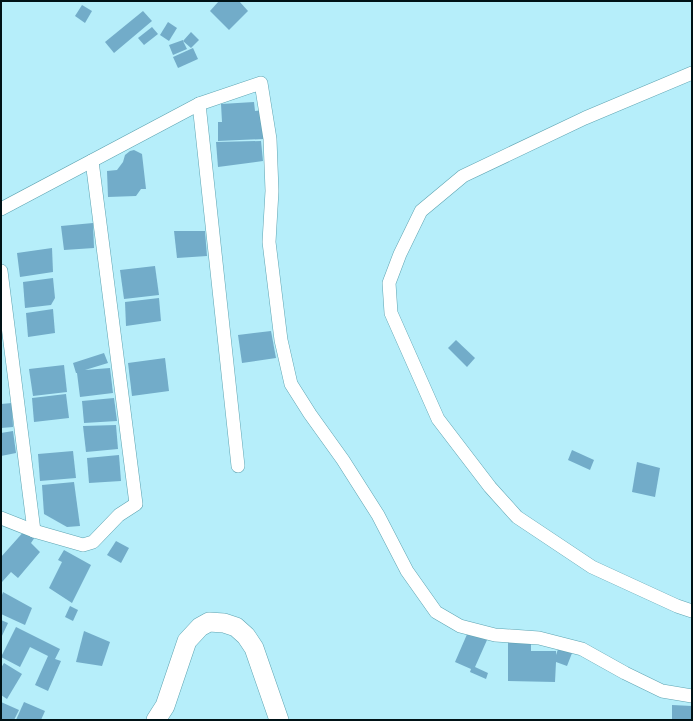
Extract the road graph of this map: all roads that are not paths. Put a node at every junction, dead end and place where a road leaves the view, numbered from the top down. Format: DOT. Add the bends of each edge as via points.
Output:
graph roads {
  1 [pos="692,73"];
  2 [pos="199,104"];
  3 [pos="92,162"];
  4 [pos="1,210"];
  5 [pos="1,271"];
  6 [pos="238,466"];
  7 [pos="1,518"];
  8 [pos="34,531"];
  9 [pos="692,611"];
  10 [pos="692,696"];
  11 [pos="156,720"];
  12 [pos="279,720"];
  1 -- 9 [label="street" via="585,118 463,176 421,211 389,283 391,313 438,419 490,487 517,517 592,567"];
  2 -- 3 [label="street"];
  2 -- 6 [label="street"];
  2 -- 10 [label="street" via="261,83 270,139 272,191 269,242 281,340 291,384 378,515 407,571 436,612 467,628 495,635 539,638 582,649 662,691"];
  3 -- 4 [label="street"];
  3 -- 8 [label="street" via="136,504 119,515 92,542 83,545"];
  5 -- 8 [label="street"];
  7 -- 8 [label="street"];
  11 -- 12 [label="main road" via="165,706 186,641 209,622 236,627 246,636 254,648"];
}
